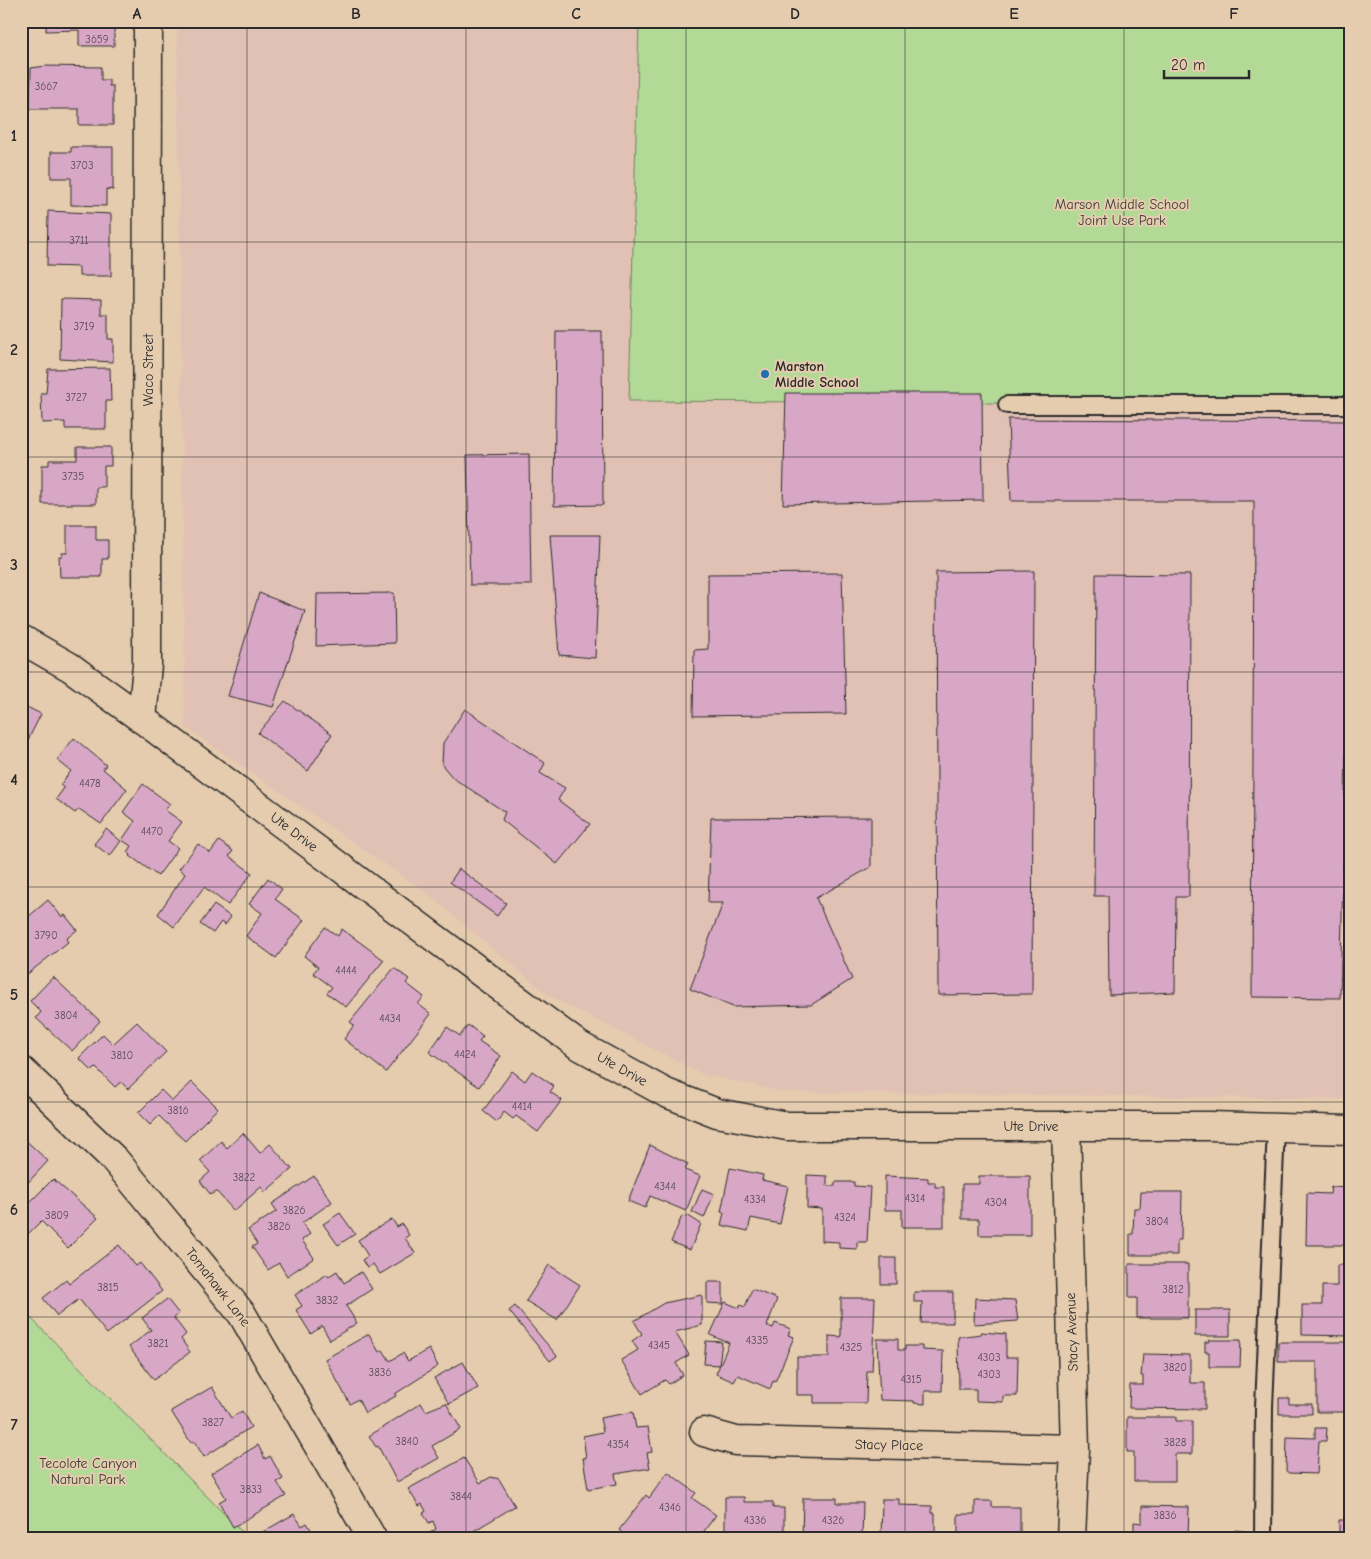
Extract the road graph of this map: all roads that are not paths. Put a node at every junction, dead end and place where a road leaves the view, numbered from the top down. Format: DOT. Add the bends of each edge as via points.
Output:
graph roads {
  1 [pos="148,21"];
  2 [pos="1007,405"];
  3 [pos="1350,405"];
  4 [pos="21,640"];
  5 [pos="142,719"];
  6 [pos="21,1070"];
  7 [pos="1066,1126"];
  8 [pos="1276,1128"];
  9 [pos="1350,1130"];
  10 [pos="704,1432"];
  11 [pos="1075,1449"];
  12 [pos="372,1538"];
  13 [pos="1071,1538"];
  14 [pos="1263,1538"];
  1 -- 5 [label="street, Waco Street" via="147,665"];
  2 -- 3 [label="lane"];
  4 -- 5 [label="street, Ute Drive" via="70,667"];
  5 -- 7 [label="street, Ute Drive" via="578,1045 666,1093 717,1113 787,1126"];
  6 -- 12 [label="street, Tomahawk Lane" via="115,1160 242,1314"];
  7 -- 8 [label="street, Ute Drive"];
  7 -- 11 [label="street, Stacy Avenue"];
  8 -- 9 [label="street, Ute Drive"];
  8 -- 14 [label="lane" via="1264,1407"];
  10 -- 11 [label="street, Stacy Place" via="736,1441"];
  11 -- 13 [label="street, Stacy Avenue"];
}
